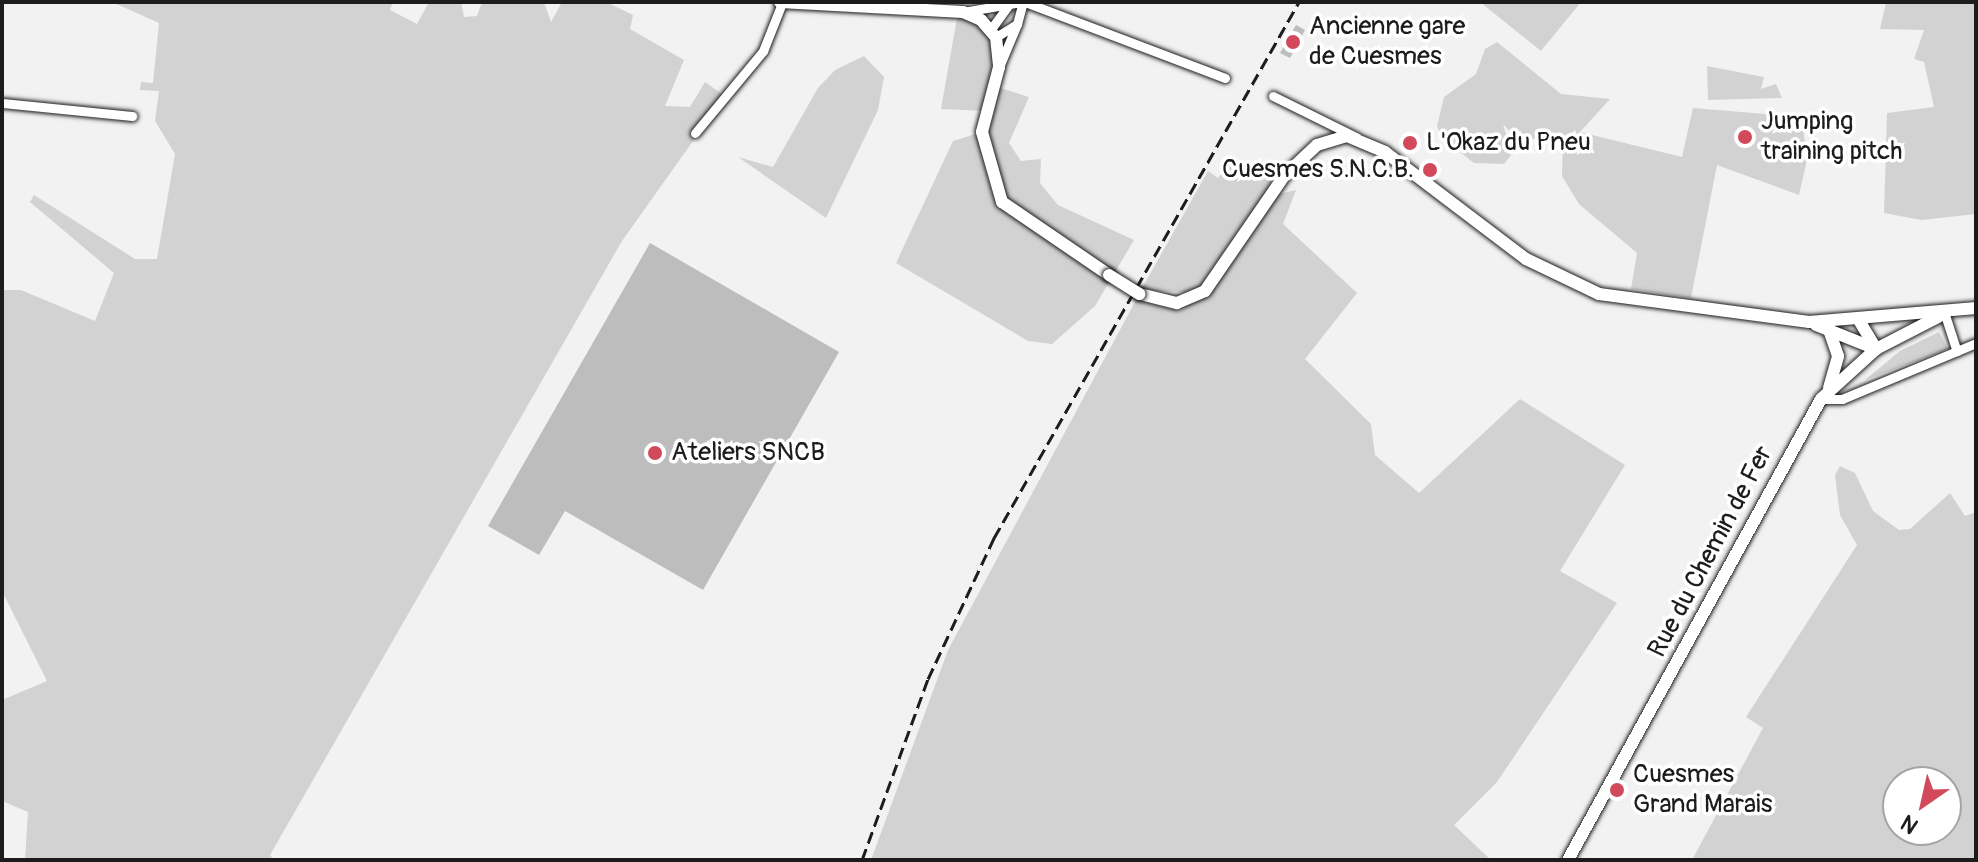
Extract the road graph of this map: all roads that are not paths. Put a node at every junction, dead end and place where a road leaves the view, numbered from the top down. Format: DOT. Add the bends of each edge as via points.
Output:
graph roads {
  1 [pos="781,2"];
  2 [pos="1023,2"];
  3 [pos="1008,6"];
  4 [pos="963,12"];
  5 [pos="1017,24"];
  6 [pos="994,33"];
  7 [pos="999,67"];
  8 [pos="1225,78"];
  9 [pos="1273,96"];
  10 [pos="2,103"];
  11 [pos="132,116"];
  12 [pos="695,133"];
  13 [pos="1359,138"];
  14 [pos="1976,308"];
  15 [pos="1945,315"];
  16 [pos="1809,322"];
  17 [pos="1860,322"];
  18 [pos="1829,330"];
  19 [pos="1976,343"];
  20 [pos="1876,349"];
  21 [pos="1957,351"];
  22 [pos="1825,395"];
  23 [pos="1568,860"];
  1 -- 4 [label="main road"];
  1 -- 12 [label="street" via="763,51"];
  2 -- 3 [label="street"];
  2 -- 5 [label="street"];
  2 -- 8 [label="street"];
  3 -- 4 [label="street"];
  3 -- 6 [label="street"];
  4 -- 6 [label="main road"];
  5 -- 6 [label="street"];
  5 -- 7 [label="street"];
  6 -- 7 [label="main road"];
  7 -- 13 [label="main road, bridge" via="982,132 1002,202 1140,294 1177,303 1205,291 1304,155 1340,136"];
  9 -- 13 [label="street"];
  10 -- 11 [label="street"];
  13 -- 16 [label="main road" via="1577,287"];
  14 -- 15 [label="main road"];
  15 -- 17 [label="main road"];
  15 -- 20 [label="main road, Rue du Chemin de Fer"];
  15 -- 21 [label="street"];
  16 -- 17 [label="main road"];
  16 -- 18 [label="main road"];
  17 -- 20 [label="main road"];
  18 -- 20 [label="main road"];
  18 -- 22 [label="main road" via="1838,356"];
  19 -- 21 [label="street"];
  20 -- 22 [label="main road, Rue du Chemin de Fer"];
  21 -- 22 [label="street" via="1842,399"];
  22 -- 23 [label="main road, Rue du Chemin de Fer"];
}
